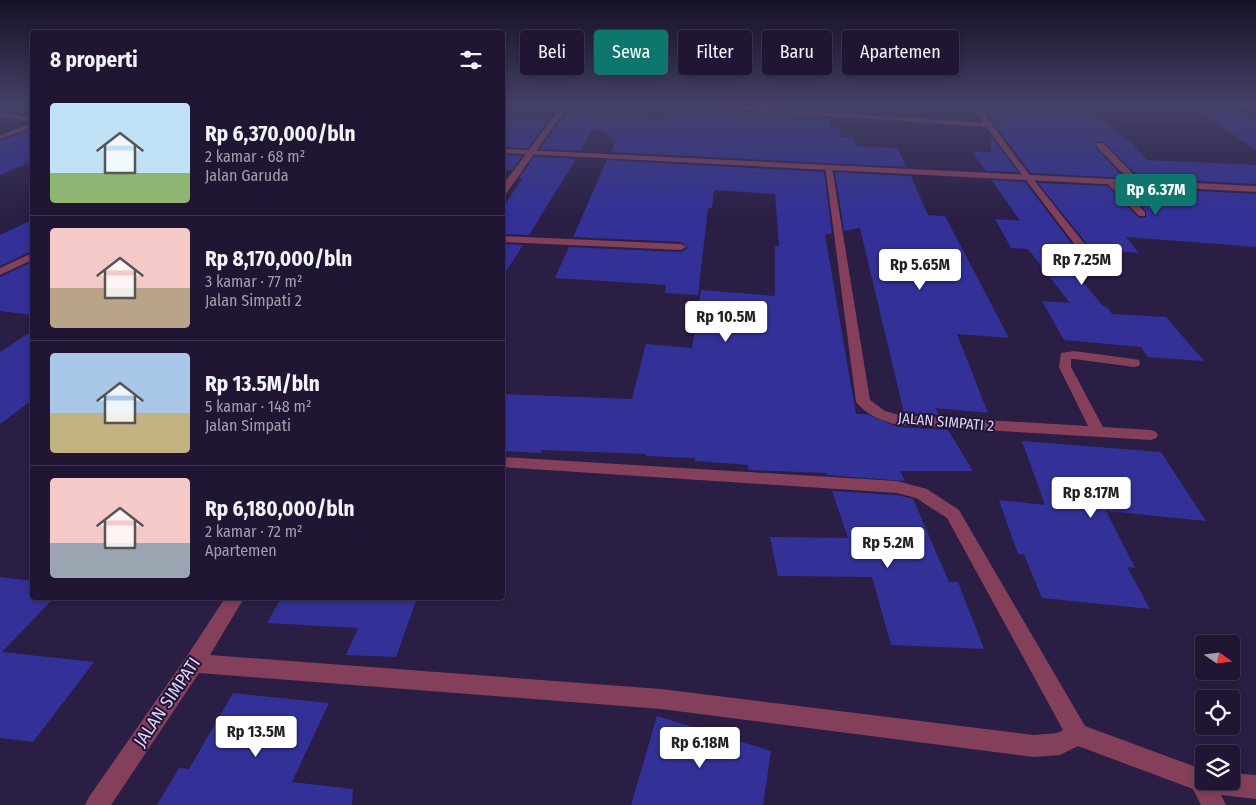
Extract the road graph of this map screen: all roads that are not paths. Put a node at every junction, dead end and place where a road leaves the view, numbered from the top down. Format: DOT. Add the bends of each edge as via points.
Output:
graph roads {
  1 [pos="540,141"];
  2 [pos="999,141"];
  3 [pos="1100,146"];
  4 [pos="505,151"];
  5 [pos="531,153"];
  6 [pos="828,168"];
  7 [pos="1027,178"];
  8 [pos="1111,182"];
  9 [pos="1137,183"];
  10 [pos="505,189"];
  11 [pos="1256,189"];
  12 [pos="1142,214"];
  13 [pos="505,239"];
  14 [pos="681,247"];
  15 [pos="1086,252"];
  16 [pos="30,257"];
  17 [pos="0,272"];
  18 [pos="1134,363"];
  19 [pos="1098,432"];
  20 [pos="1151,436"];
  21 [pos="505,462"];
  22 [pos="234,600"];
  23 [pos="194,663"];
  24 [pos="1076,734"];
  25 [pos="1195,778"];
  26 [pos="1240,785"];
  27 [pos="1256,787"];
  28 [pos="1207,790"];
  29 [pos="96,805"];
  30 [pos="1214,805"];
  1 -- 5 [label="street"];
  2 -- 7 [label="street"];
  3 -- 9 [label="street"];
  4 -- 5 [label="street"];
  5 -- 6 [label="street"];
  5 -- 10 [label="street"];
  6 -- 7 [label="street"];
  6 -- 19 [label="street, JALAN SIMPATI 2" via="863,402 880,414 898,420"];
  7 -- 8 [label="street"];
  7 -- 15 [label="street"];
  8 -- 9 [label="street"];
  8 -- 12 [label="street"];
  9 -- 11 [label="street"];
  13 -- 14 [label="street"];
  16 -- 17 [label="street"];
  18 -- 19 [label="street" via="1065,356 1065,367"];
  19 -- 20 [label="street, JALAN SIMPATI 2"];
  21 -- 24 [label="street" via="897,487 921,493 953,514"];
  22 -- 23 [label="street, JALAN SIMPATI"];
  23 -- 24 [label="street" via="662,700 1034,746 1060,744"];
  23 -- 29 [label="street, JALAN SIMPATI"];
  24 -- 25 [label="street"];
  26 -- 27 [label="street"];
  28 -- 30 [label="street"];
}
